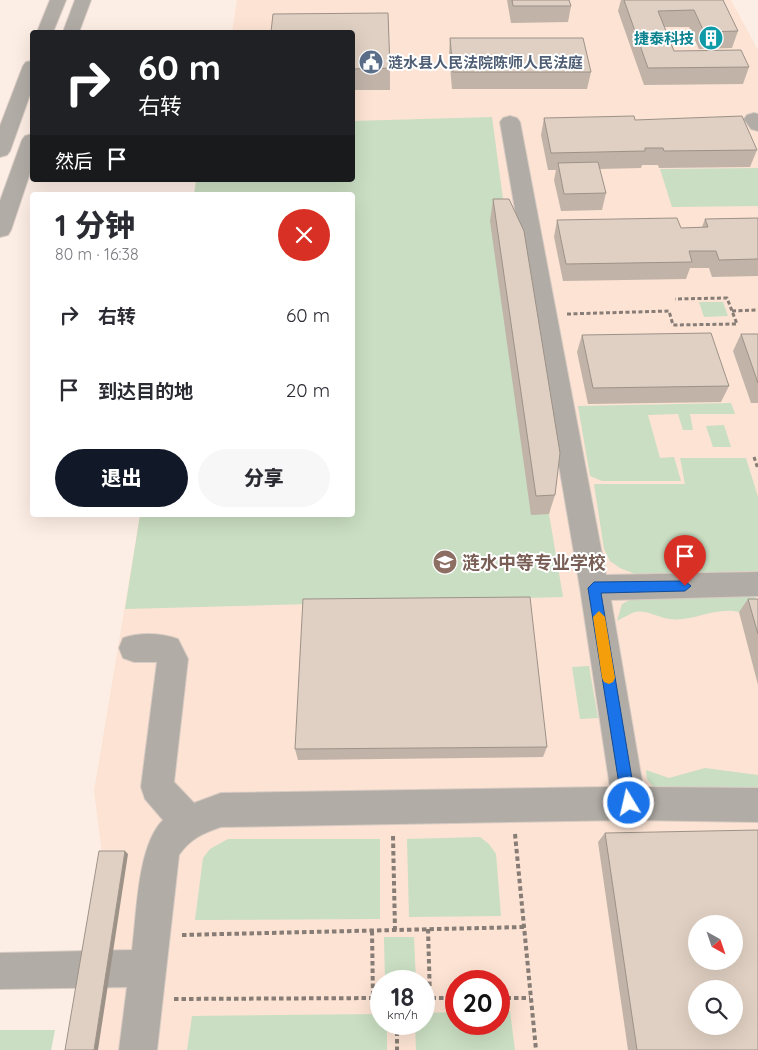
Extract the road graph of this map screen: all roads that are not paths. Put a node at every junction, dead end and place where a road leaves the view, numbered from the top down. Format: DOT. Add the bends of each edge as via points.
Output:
graph roads {
  1 [pos="58,0"];
  2 [pos="83,0"];
  3 [pos="46,30"];
  4 [pos="72,30"];
  5 [pos="30,71"];
  6 [pos="510,122"];
  7 [pos="30,146"];
  8 [pos="0,151"];
  9 [pos="0,230"];
  10 [pos="758,584"];
  11 [pos="594,588"];
  12 [pos="134,648"];
  13 [pos="629,803"];
  14 [pos="758,805"];
  15 [pos="190,821"];
  16 [pos="148,968"];
  17 [pos="0,971"];
  18 [pos="138,1050"];
  1 -- 3 [label="street"];
  2 -- 4 [label="street"];
  5 -- 8 [label="street"];
  6 -- 11 [label="street"];
  7 -- 9 [label="street"];
  10 -- 11 [label="street"];
  11 -- 13 [label="street"];
  12 -- 15 [label="street" via="167,649 172,659 157,787 170,804"];
  13 -- 14 [label="street"];
  13 -- 15 [label="street" via="221,810"];
  15 -- 16 [label="street" via="170,835 162,852"];
  16 -- 17 [label="street"];
  16 -- 18 [label="street"];
}
